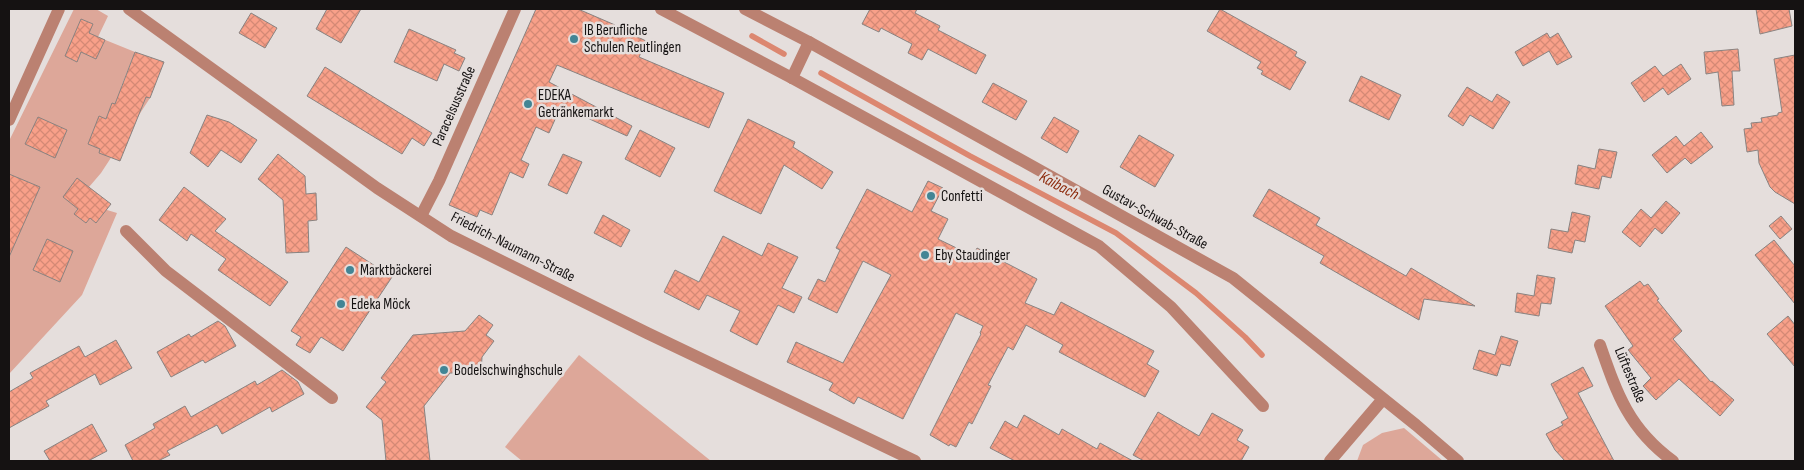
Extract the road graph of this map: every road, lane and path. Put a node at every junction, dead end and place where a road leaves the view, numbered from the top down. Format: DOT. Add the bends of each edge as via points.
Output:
graph roads {
  1 [pos="59,9"];
  2 [pos="129,9"];
  3 [pos="515,9"];
  4 [pos="660,9"];
  5 [pos="745,9"];
  6 [pos="809,42"];
  7 [pos="792,78"];
  8 [pos="9,120"];
  9 [pos="421,216"];
  10 [pos="126,231"];
  11 [pos="1600,345"];
  12 [pos="332,398"];
  13 [pos="1383,399"];
  14 [pos="1263,406"];
  15 [pos="895,457"];
  16 [pos="915,461"];
  17 [pos="1330,461"];
  18 [pos="1458,461"];
  19 [pos="1672,461"];
  1 -- 8 [label="street"];
  2 -- 9 [label="street, Friedrich-Naumann-Straße" via="377,188"];
  3 -- 9 [label="street, Paracelsusstraße"];
  4 -- 7 [label="street"];
  5 -- 6 [label="street, Gustav-Schwab-Straße"];
  6 -- 7 [label="street"];
  6 -- 13 [label="street, Gustav-Schwab-Straße" via="1233,278"];
  7 -- 14 [label="street" via="1099,246 1172,306"];
  9 -- 15 [label="street, Friedrich-Naumann-Straße" via="451,236"];
  10 -- 12 [label="street" via="166,271"];
  11 -- 19 [label="street, Lüftestraße" via="1618,395 1638,429"];
  13 -- 17 [label="street"];
  13 -- 18 [label="street, Gustav-Schwab-Straße"];
  15 -- 16 [label="street, Friedrich-Naumann-Straße"];
}
